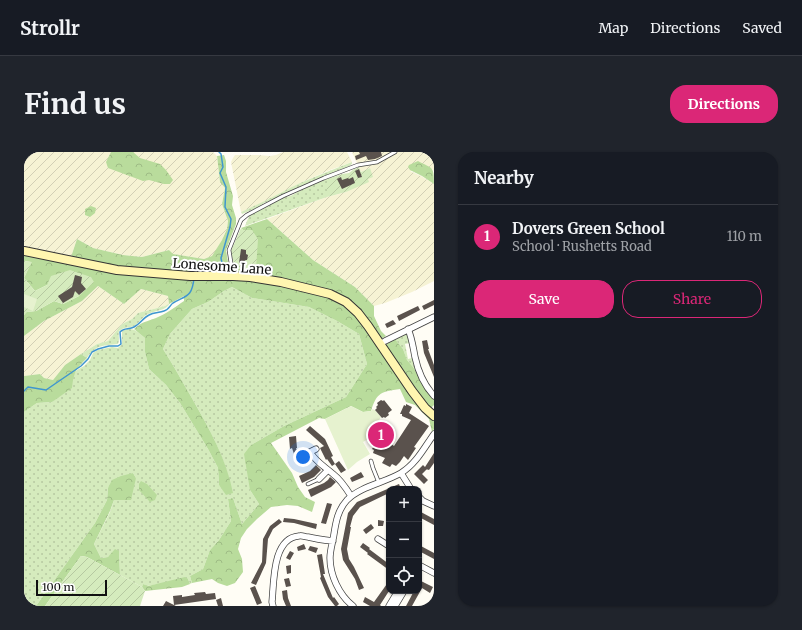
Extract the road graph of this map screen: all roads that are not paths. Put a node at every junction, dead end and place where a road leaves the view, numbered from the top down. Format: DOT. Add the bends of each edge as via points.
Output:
graph roads {
  1 [pos="395,152"];
  2 [pos="24,251"];
  3 [pos="233,276"];
  4 [pos="434,316"];
  5 [pos="408,329"];
  6 [pos="380,344"];
  7 [pos="434,396"];
  8 [pos="434,416"];
  9 [pos="434,434"];
  10 [pos="316,449"];
  11 [pos="310,452"];
  12 [pos="304,455"];
  13 [pos="372,461"];
  14 [pos="328,470"];
  15 [pos="401,473"];
  16 [pos="319,479"];
  17 [pos="379,483"];
  18 [pos="308,484"];
  19 [pos="409,486"];
  20 [pos="351,496"];
  21 [pos="422,500"];
  22 [pos="434,506"];
  23 [pos="378,539"];
  24 [pos="333,542"];
  25 [pos="386,544"];
  26 [pos="422,568"];
  27 [pos="434,573"];
  28 [pos="396,594"];
  29 [pos="402,594"];
  30 [pos="273,606"];
  31 [pos="353,606"];
  32 [pos="389,606"];
  33 [pos="395,606"];
  1 -- 3 [label="lane" via="377,162 358,165 324,178 247,215 241,220 229,250"];
  2 -- 3 [label="street, Lonesome Lane" via="117,270 190,276"];
  3 -- 6 [label="street, Lonesome Lane" via="281,282 330,294 346,302 358,313"];
  4 -- 5 [label="street"];
  5 -- 6 [label="street"];
  5 -- 7 [label="street" via="420,372"];
  6 -- 8 [label="street, Lonesome Lane" via="412,391"];
  9 -- 15 [label="street" via="414,463"];
  10 -- 11 [label="street"];
  11 -- 12 [label="street"];
  11 -- 14 [label="street" via="314,459"];
  13 -- 17 [label="lane"];
  14 -- 16 [label="street"];
  14 -- 20 [label="street" via="340,480"];
  15 -- 17 [label="street"];
  15 -- 19 [label="street"];
  16 -- 18 [label="lane"];
  17 -- 20 [label="street"];
  20 -- 24 [label="street" via="336,519"];
  21 -- 22 [label="street"];
  23 -- 25 [label="street"];
  24 -- 30 [label="street" via="299,536 284,542 274,576"];
  24 -- 31 [label="street" via="330,557 334,577 340,591"];
  26 -- 27 [label="street"];
  28 -- 32 [label="street"];
  29 -- 33 [label="street"];
}
